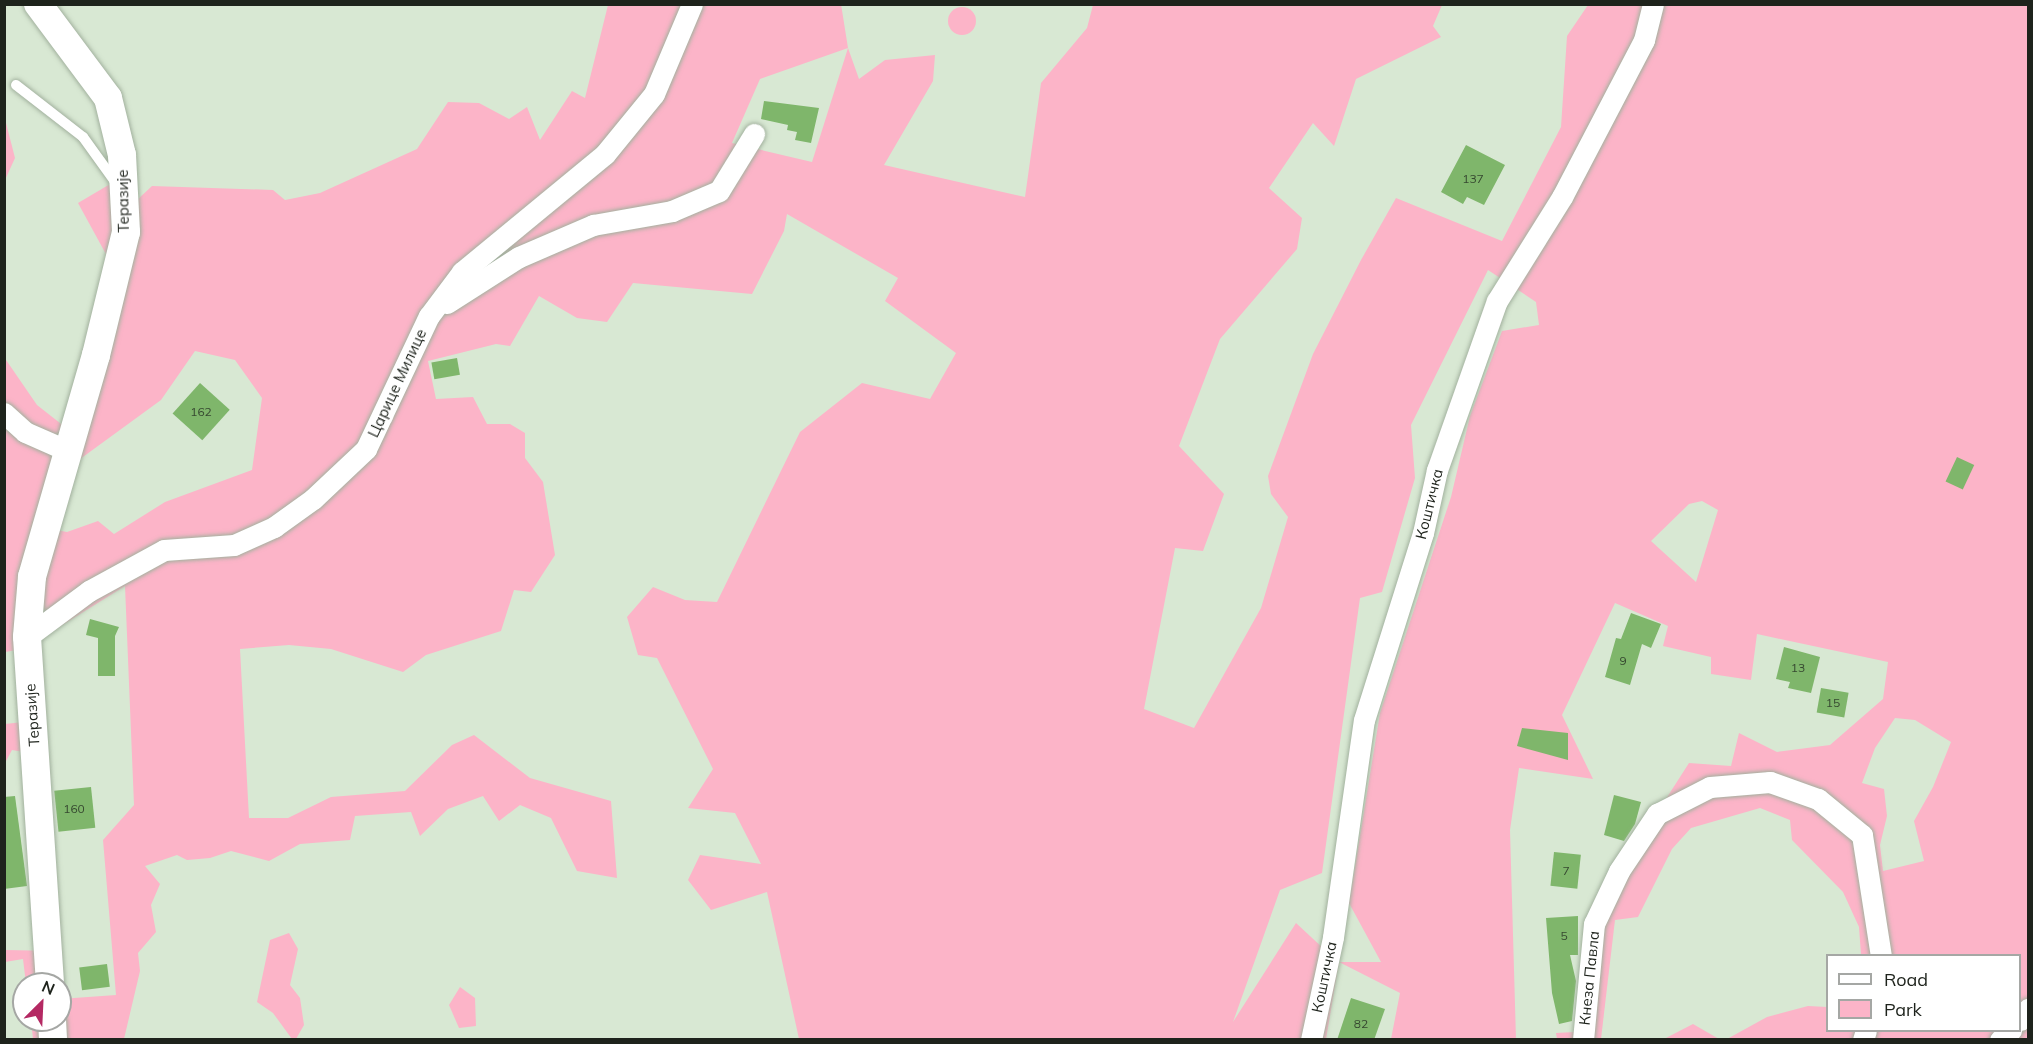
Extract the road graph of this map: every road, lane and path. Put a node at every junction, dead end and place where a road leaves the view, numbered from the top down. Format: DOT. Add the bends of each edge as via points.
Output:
graph roads {
  1 [pos="38,4"];
  2 [pos="692,4"];
  3 [pos="1653,4"];
  4 [pos="16,85"];
  5 [pos="754,134"];
  6 [pos="124,193"];
  7 [pos="429,316"];
  8 [pos="4,413"];
  9 [pos="68,452"];
  10 [pos="27,637"];
  11 [pos="1881,954"];
  12 [pos="49,972"];
  13 [pos="1311,1040"];
  14 [pos="1583,1040"];
  1 -- 6 [label="street, Теразије" via="108,98 122,156"];
  2 -- 7 [label="street, Царице Милице" via="654,94 605,154 462,272"];
  3 -- 13 [label="street, Коштичка" via="1644,40 1562,197 1497,301 1437,470 1423,533 1364,720 1333,937"];
  4 -- 6 [label="lane" via="83,137"];
  5 -- 7 [label="street, Царице Милице" via="719,191 672,211 593,225 519,257"];
  6 -- 9 [label="street, Теразије" via="126,232"];
  7 -- 10 [label="street, Царице Милице" via="366,449 313,499 274,527 234,545 165,550 89,591"];
  8 -- 9 [label="street" via="25,432"];
  9 -- 10 [label="street, Теразије" via="32,577"];
  10 -- 12 [label="street, Теразије"];
  11 -- 14 [label="street, Кнеза Павла" via="1862,835 1818,799 1770,782 1710,787 1657,814 1619,871 1594,924"];
}
